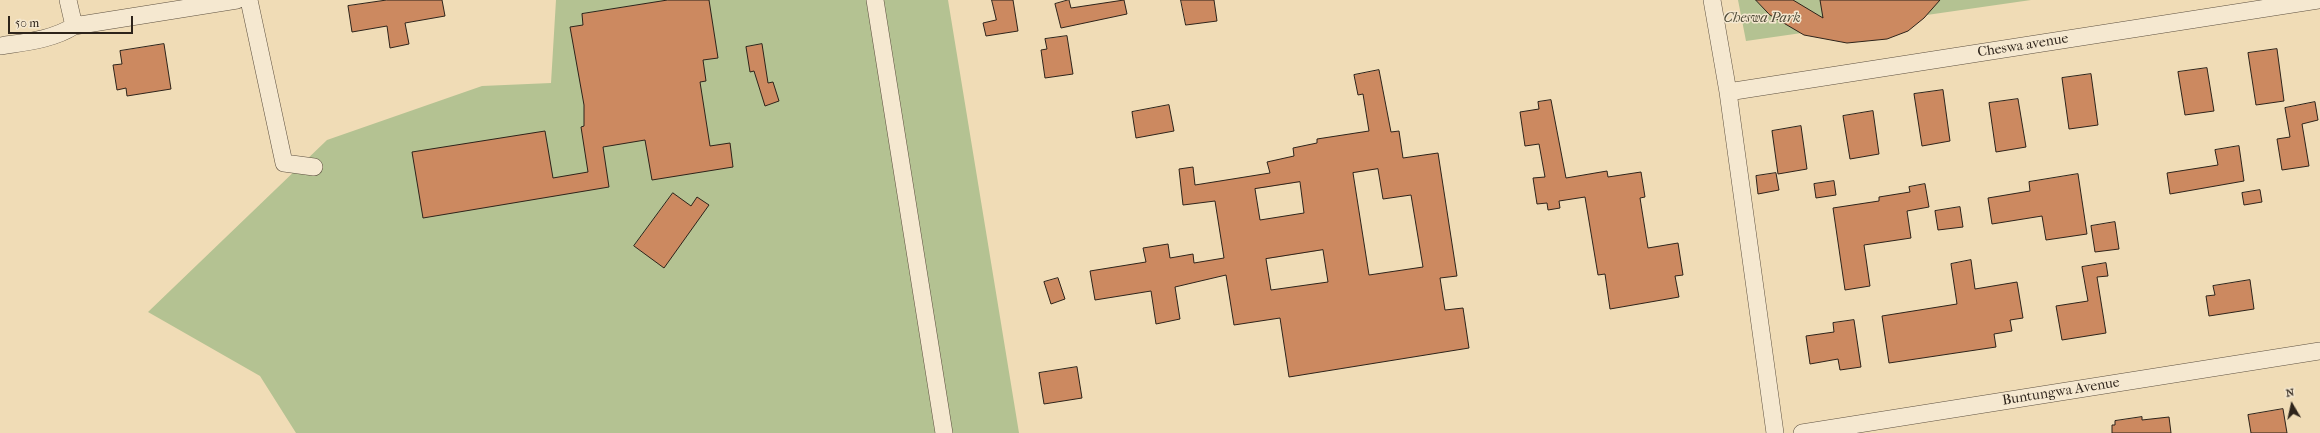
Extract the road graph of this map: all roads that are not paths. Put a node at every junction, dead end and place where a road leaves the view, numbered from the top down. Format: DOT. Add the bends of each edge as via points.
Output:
graph roads {
  1 [pos="68,0"];
  2 [pos="237,0"];
  3 [pos="248,0"];
  4 [pos="875,0"];
  5 [pos="1712,0"];
  6 [pos="2318,0"];
  7 [pos="74,26"];
  8 [pos="0,46"];
  9 [pos="1728,92"];
  10 [pos="314,167"];
  11 [pos="2320,351"];
  12 [pos="944,433"];
  13 [pos="1775,433"];
  14 [pos="1802,433"];
  1 -- 7 [label="street"];
  2 -- 7 [label="street"];
  3 -- 10 [label="street" via="284,163"];
  4 -- 12 [label="street"];
  5 -- 9 [label="street"];
  6 -- 9 [label="street, Cheswa avenue"];
  7 -- 8 [label="street" via="41,39"];
  9 -- 13 [label="street"];
  11 -- 14 [label="street, Buntungwa Avenue"];
}
